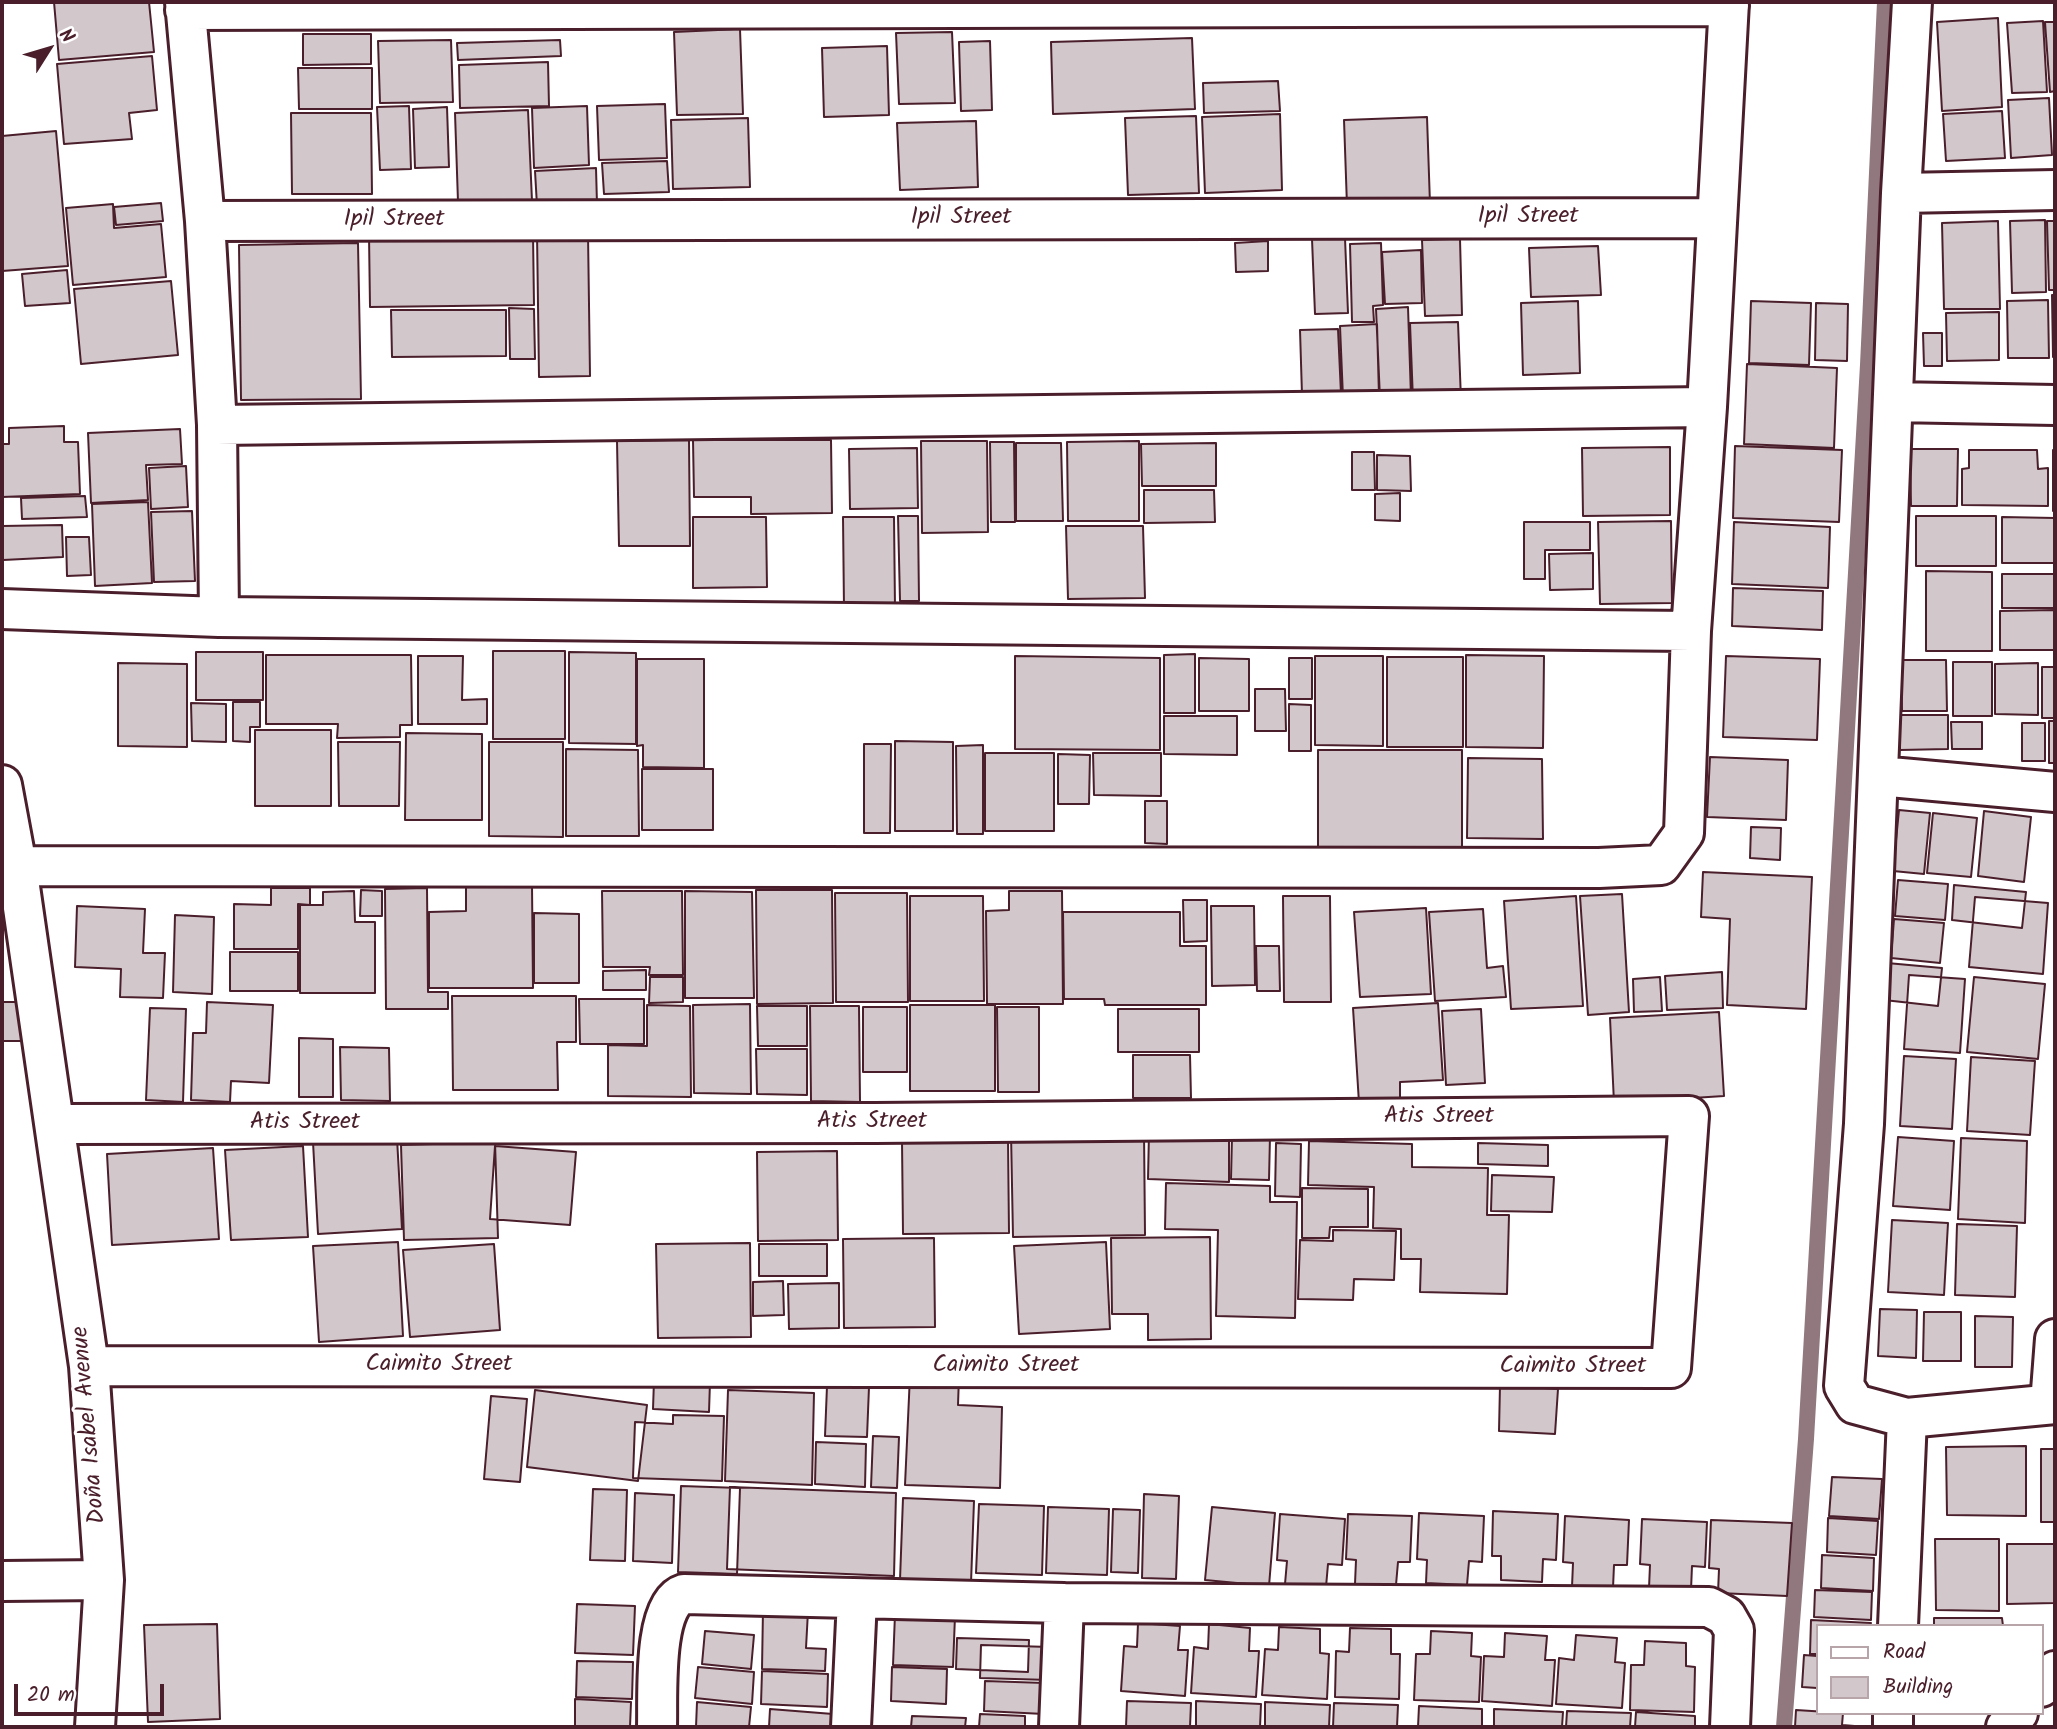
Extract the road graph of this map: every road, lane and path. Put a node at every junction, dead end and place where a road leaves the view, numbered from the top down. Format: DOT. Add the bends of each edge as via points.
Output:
graph roads {
  1 [pos="1912,2"];
  2 [pos="1729,4"];
  3 [pos="185,6"];
  4 [pos="2055,190"];
  5 [pos="1901,193"];
  6 [pos="1717,218"];
  7 [pos="205,221"];
  8 [pos="1893,402"];
  9 [pos="2055,404"];
  10 [pos="1707,407"];
  11 [pos="217,425"];
  12 [pos="2,609"];
  13 [pos="219,617"];
  14 [pos="1691,631"];
  15 [pos="1879,776"];
  16 [pos="2,785"];
  17 [pos="2055,792"];
  18 [pos="17,866"];
  19 [pos="1689,1116"];
  20 [pos="55,1124"];
  21 [pos="2055,1339"];
  22 [pos="89,1366"];
  23 [pos="2053,1404"];
  24 [pos="1907,1418"];
  25 [pos="104,1580"];
  26 [pos="2,1581"];
  27 [pos="857,1599"];
  28 [pos="1064,1603"];
  29 [pos="1898,1624"];
  30 [pos="2055,1671"];
  31 [pos="2043,1685"];
  32 [pos="95,1727"];
  33 [pos="657,1727"];
  34 [pos="850,1727"];
  35 [pos="1059,1727"];
  36 [pos="1730,1727"];
  1 -- 5 [label="street"];
  2 -- 3 [label="street"];
  2 -- 6 [label="street"];
  3 -- 7 [label="street"];
  4 -- 5 [label="street"];
  5 -- 8 [label="street"];
  6 -- 7 [label="street, Ipil Street"];
  6 -- 10 [label="street"];
  7 -- 11 [label="street"];
  8 -- 9 [label="street"];
  8 -- 15 [label="street"];
  10 -- 11 [label="street"];
  10 -- 14 [label="street"];
  11 -- 13 [label="street"];
  12 -- 13 [label="street"];
  13 -- 14 [label="street"];
  14 -- 18 [label="street" via="1684,833 1661,865"];
  15 -- 17 [label="street"];
  15 -- 24 [label="street" via="1864,1124 1844,1386 1855,1404"];
  16 -- 18 [label="street, Doña Isabel Avenue"];
  18 -- 20 [label="street, Doña Isabel Avenue"];
  19 -- 20 [label="street, Atis Street"];
  19 -- 22 [label="street, Caimito Street" via="1671,1368"];
  20 -- 22 [label="street, Doña Isabel Avenue"];
  21 -- 23 [label="street"];
  22 -- 25 [label="street, Doña Isabel Avenue"];
  23 -- 24 [label="street"];
  24 -- 29 [label="street"];
  25 -- 26 [label="street"];
  25 -- 32 [label="street, Doña Isabel Avenue"];
  27 -- 28 [label="street"];
  27 -- 33 [label="street" via="677,1596 662,1624"];
  27 -- 34 [label="street"];
  28 -- 35 [label="street"];
  28 -- 36 [label="street" via="1709,1607 1726,1616 1734,1630"];
  30 -- 31 [label="street"];
}
